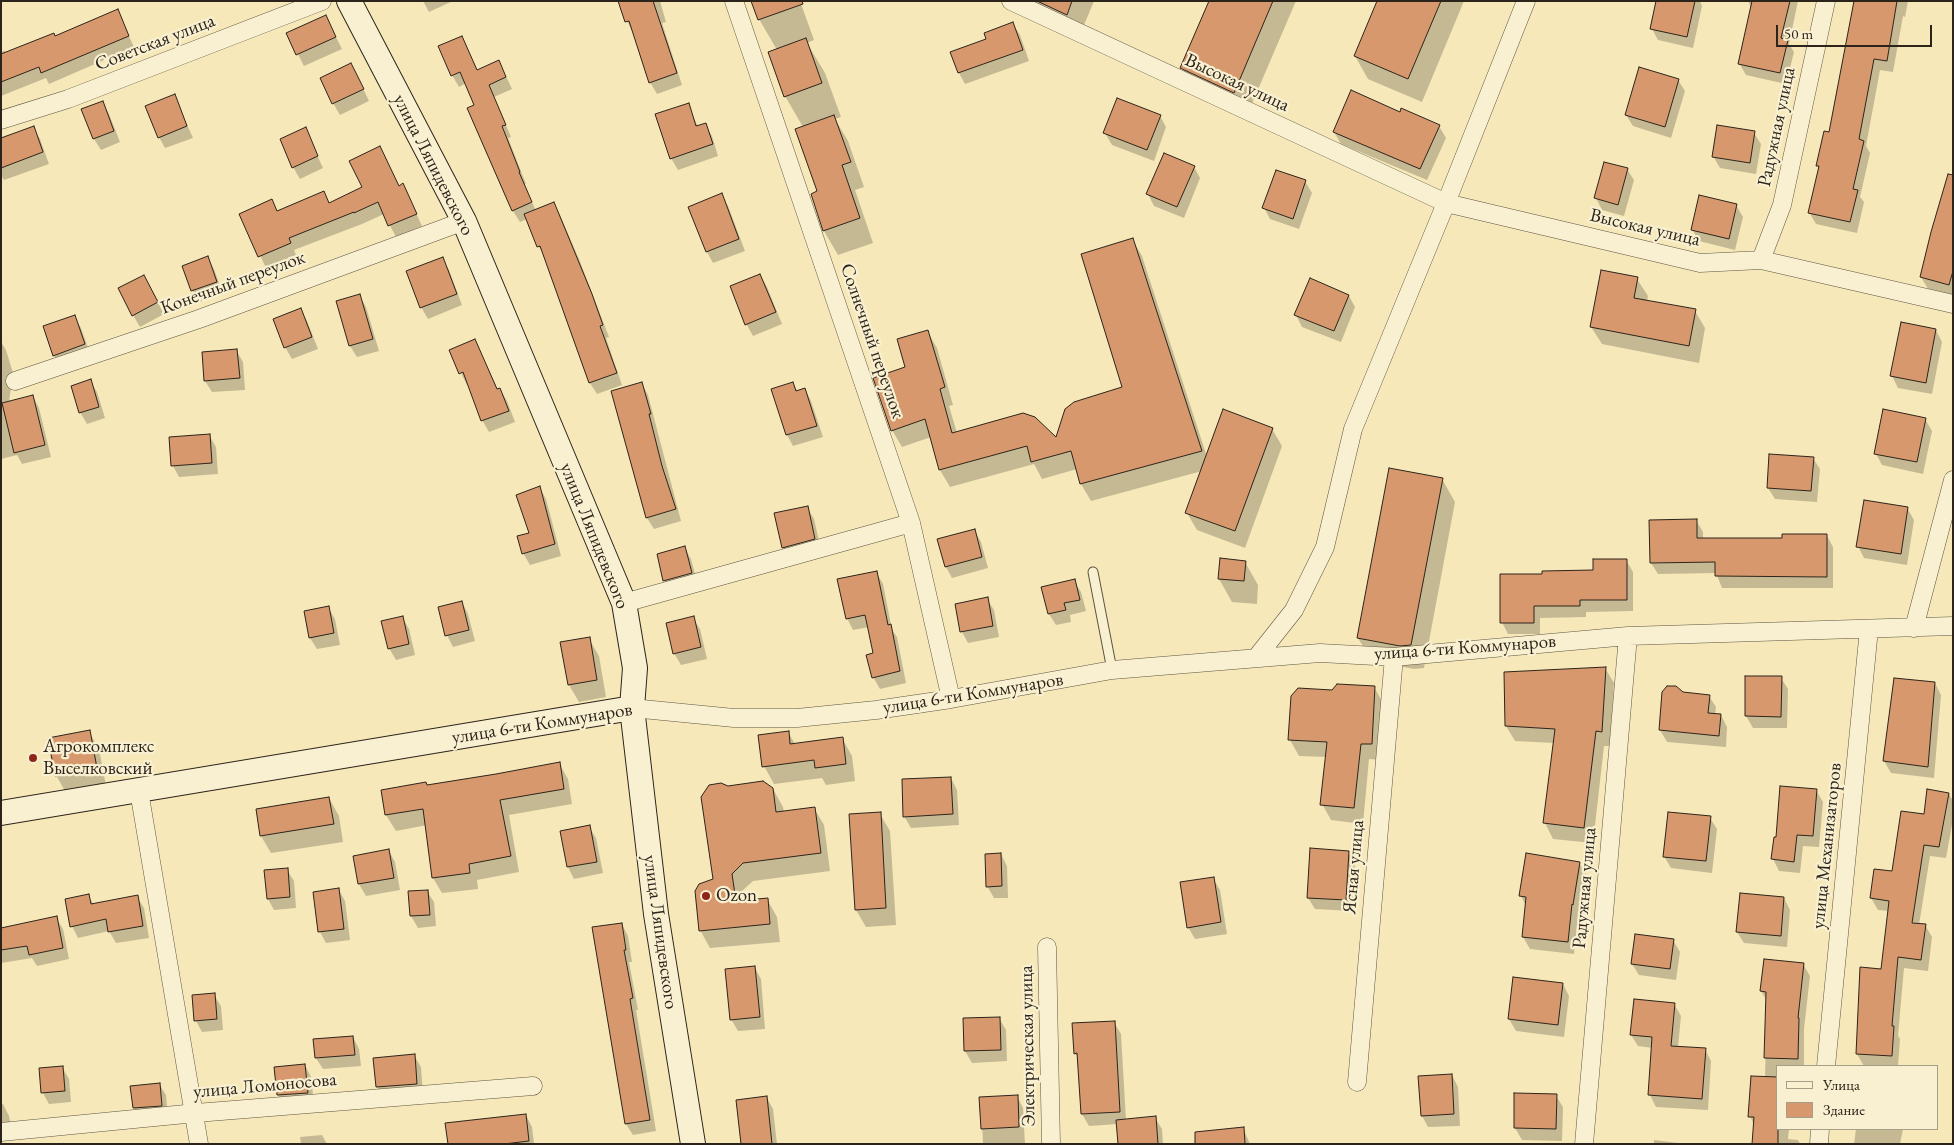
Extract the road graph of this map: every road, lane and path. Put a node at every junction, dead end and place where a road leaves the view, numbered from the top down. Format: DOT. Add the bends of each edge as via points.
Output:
graph roads {
  1 [pos="322,1"];
  2 [pos="350,1"];
  3 [pos="734,1"];
  4 [pos="1010,1"];
  5 [pos="1526,1"];
  6 [pos="1826,1"];
  7 [pos="1,120"];
  8 [pos="1446,203"];
  9 [pos="464,221"];
  10 [pos="1761,260"];
  11 [pos="1953,304"];
  12 [pos="15,381"];
  13 [pos="1953,480"];
  14 [pos="911,523"];
  15 [pos="1093,572"];
  16 [pos="624,603"];
  17 [pos="1953,626"];
  18 [pos="1914,628"];
  19 [pos="1869,629"];
  20 [pos="1628,636"];
  21 [pos="1394,657"];
  22 [pos="1256,658"];
  23 [pos="1112,670"];
  24 [pos="951,699"];
  25 [pos="632,708"];
  26 [pos="139,791"];
  27 [pos="1,813"];
  28 [pos="1047,947"];
  29 [pos="1826,1065"];
  30 [pos="1357,1082"];
  31 [pos="533,1086"];
  32 [pos="196,1113"];
  33 [pos="1820,1130"];
  34 [pos="1,1132"];
  35 [pos="200,1144"];
  36 [pos="693,1144"];
  37 [pos="1052,1144"];
  38 [pos="1584,1144"];
  39 [pos="1819,1144"];
  1 -- 7 [label="street, Советская улица" via="68,100"];
  2 -- 9 [label="main road, улица Ляпидевского"];
  3 -- 14 [label="street, Солнечный переулок"];
  4 -- 8 [label="street, Высокая улица"];
  5 -- 8 [label="street"];
  6 -- 10 [label="street, Радужная улица" via="1782,205"];
  8 -- 10 [label="street, Высокая улица" via="1700,263"];
  8 -- 22 [label="street" via="1353,429 1325,547 1294,610"];
  9 -- 12 [label="street, Конечный переулок" via="199,319"];
  9 -- 16 [label="main road, улица Ляпидевского"];
  10 -- 11 [label="street, Высокая улица"];
  13 -- 18 [label="street"];
  14 -- 16 [label="street"];
  14 -- 24 [label="street, Солнечный переулок"];
  15 -- 23 [label="lane"];
  16 -- 25 [label="main road, улица Ляпидевского" via="635,668"];
  17 -- 18 [label="street, улица 6-ти Коммунаров"];
  18 -- 19 [label="street, улица 6-ти Коммунаров"];
  19 -- 20 [label="street, улица 6-ти Коммунаров"];
  19 -- 29 [label="street, улица Механизаторов"];
  20 -- 21 [label="street, улица 6-ти Коммунаров"];
  20 -- 38 [label="street, Радужная улица"];
  21 -- 22 [label="street, улица 6-ти Коммунаров" via="1320,653"];
  21 -- 30 [label="street, Ясная улица"];
  22 -- 23 [label="street, улица 6-ти Коммунаров"];
  23 -- 24 [label="street, улица 6-ти Коммунаров"];
  24 -- 25 [label="street, улица 6-ти Коммунаров" via="797,718 734,718"];
  25 -- 26 [label="main road, улица 6-ти Коммунаров"];
  25 -- 36 [label="main road, улица Ляпидевского" via="656,914"];
  26 -- 27 [label="main road, улица 6-ти Коммунаров"];
  26 -- 32 [label="street"];
  28 -- 37 [label="street, Электрическая улица"];
  31 -- 32 [label="street, улица Ломоносова"];
  32 -- 34 [label="street, улица Ломоносова"];
  32 -- 35 [label="street"];
  33 -- 39 [label="street"];
}
